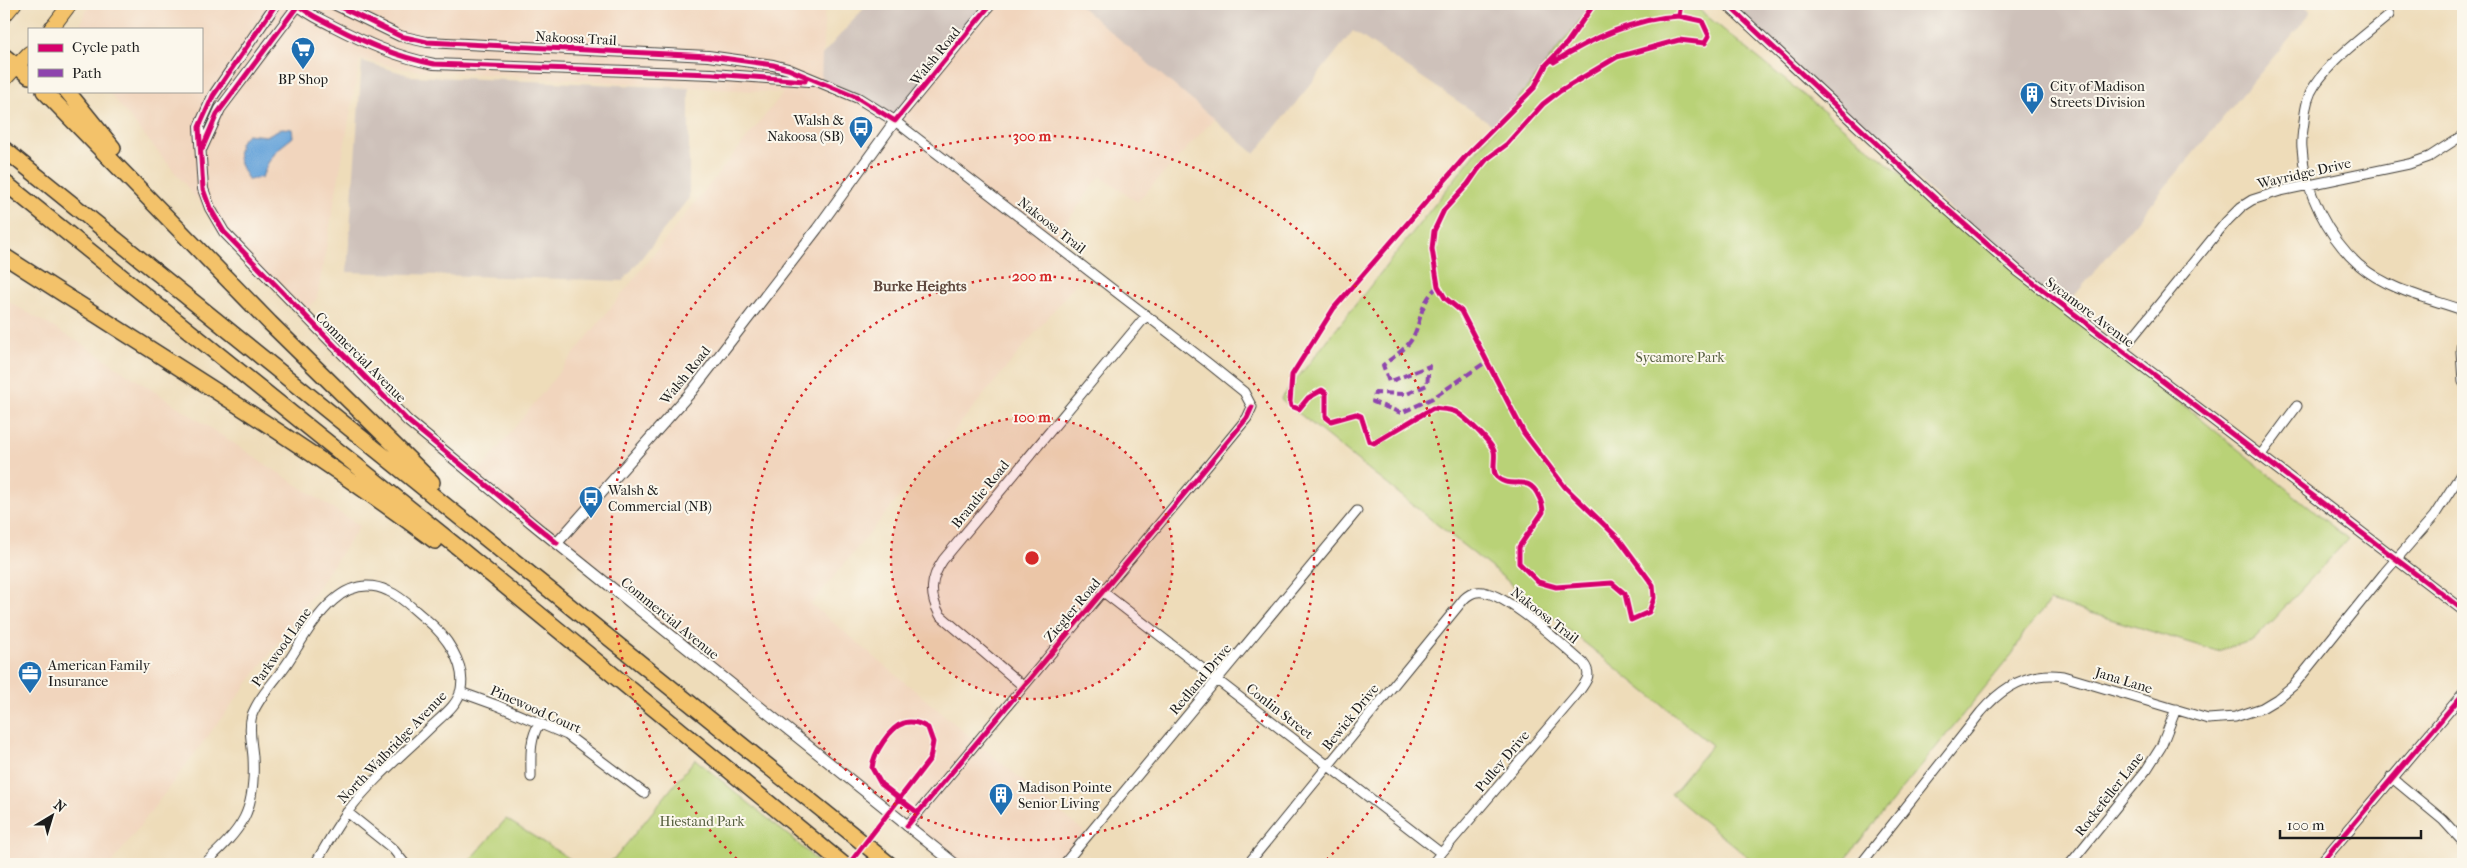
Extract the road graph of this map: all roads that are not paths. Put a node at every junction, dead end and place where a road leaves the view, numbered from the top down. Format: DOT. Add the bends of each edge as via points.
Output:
graph roads {
  1 [pos="14,4"];
  2 [pos="70,4"];
  3 [pos="276,4"];
  4 [pos="298,4"];
  5 [pos="334,4"];
  6 [pos="991,4"];
  7 [pos="1727,4"];
  8 [pos="2389,15"];
  9 [pos="4,16"];
  10 [pos="52,28"];
  11 [pos="4,56"];
  12 [pos="28,56"];
  13 [pos="23,71"];
  14 [pos="4,80"];
  15 [pos="821,83"];
  16 [pos="45,92"];
  17 [pos="67,92"];
  18 [pos="895,121"];
  19 [pos="2463,135"];
  20 [pos="4,149"];
  21 [pos="201,152"];
  22 [pos="4,182"];
  23 [pos="2310,185"];
  24 [pos="162,210"];
  25 [pos="4,256"];
  26 [pos="2463,310"];
  27 [pos="1146,316"];
  28 [pos="2463,328"];
  29 [pos="2122,350"];
  30 [pos="2463,382"];
  31 [pos="2297,406"];
  32 [pos="1252,407"];
  33 [pos="2260,456"];
  34 [pos="2463,471"];
  35 [pos="1358,511"];
  36 [pos="557,543"];
  37 [pos="2396,559"];
  38 [pos="1102,591"];
  39 [pos="1477,592"];
  40 [pos="535,610"];
  41 [pos="2463,610"];
  42 [pos="577,611"];
  43 [pos="460,671"];
  44 [pos="1589,672"];
  45 [pos="1217,680"];
  46 [pos="1024,686"];
  47 [pos="460,692"];
  48 [pos="2463,694"];
  49 [pos="2176,709"];
  50 [pos="539,724"];
  51 [pos="1329,766"];
  52 [pos="531,777"];
  53 [pos="2391,778"];
  54 [pos="644,793"];
  55 [pos="347,812"];
  56 [pos="840,823"];
  57 [pos="907,826"];
  58 [pos="799,827"];
  59 [pos="2463,842"];
  60 [pos="1441,853"];
  61 [pos="204,864"];
  62 [pos="315,864"];
  63 [pos="405,864"];
  64 [pos="837,864"];
  65 [pos="843,864"];
  66 [pos="890,864"];
  67 [pos="897,864"];
  68 [pos="955,864"];
  69 [pos="1064,864"];
  70 [pos="1248,864"];
  71 [pos="1432,864"];
  72 [pos="1861,864"];
  73 [pos="2070,864"];
  74 [pos="2320,864"];
  1 -- 9 [label="main road"];
  2 -- 10 [label="main road"];
  3 -- 21 [label="street, Commercial Avenue" via="208,105 199,127"];
  4 -- 15 [label="street, Nakoosa Trail" via="358,39 400,56 434,64 736,75"];
  4 -- 21 [label="street, Commercial Avenue" via="217,114"];
  5 -- 15 [label="street, Nakoosa Trail" via="410,39 743,60 788,69"];
  6 -- 18 [label="street, Walsh Road"];
  7 -- 29 [label="street, Sycamore Avenue" via="2012,266"];
  8 -- 23 [label="street" via="2337,59 2314,86 2305,109 2301,148"];
  11 -- 13 [label="highway"];
  12 -- 13 [label="main road"];
  13 -- 14 [label="main road"];
  15 -- 18 [label="street, Nakoosa Trail" via="858,98"];
  16 -- 24 [label="highway"];
  17 -- 24 [label="highway"];
  18 -- 27 [label="street, Nakoosa Trail"];
  18 -- 36 [label="street, Walsh Road" via="812,236 692,391"];
  19 -- 23 [label="street, Wayridge Drive" via="2419,161"];
  20 -- 42 [label="highway"];
  21 -- 36 [label="street, Commercial Avenue" via="205,196 224,232 408,421"];
  22 -- 40 [label="highway"];
  23 -- 26 [label="street" via="2319,212 2360,266 2404,291"];
  23 -- 29 [label="street, Wayridge Drive" via="2264,195 2237,210"];
  24 -- 42 [label="highway" via="270,323 414,465"];
  25 -- 40 [label="highway" via="355,484"];
  27 -- 32 [label="street, Nakoosa Trail" via="1244,392"];
  27 -- 46 [label="street, Brandie Road" via="934,574 932,599 940,616"];
  28 -- 30 [label="street"];
  29 -- 33 [label="street, Sycamore Avenue"];
  31 -- 33 [label="street"];
  32 -- 38 [label="street, Ziegler Road" via="1247,418"];
  33 -- 37 [label="street, Sycamore Avenue"];
  34 -- 37 [label="street, Jana Lane" via="2434,516"];
  35 -- 45 [label="street, Redland Drive"];
  36 -- 57 [label="street, Commercial Avenue"];
  37 -- 41 [label="street, Sycamore Avenue"];
  37 -- 49 [label="street, Jana Lane" via="2294,685 2272,703 2255,711 2224,718 2208,718"];
  38 -- 45 [label="street, Conlin Street"];
  38 -- 46 [label="street, Ziegler Road"];
  39 -- 44 [label="street, Nakoosa Trail" via="1499,598 1525,614 1583,663"];
  39 -- 51 [label="street, Bewick Drive" via="1464,599"];
  40 -- 58 [label="highway"];
  42 -- 56 [label="highway"];
  43 -- 47 [label="street, North Walbridge Avenue"];
  43 -- 61 [label="street, Parkwood Lane" via="438,629 388,590 357,587 334,600 309,629 257,704 251,725 252,798 241,826"];
  44 -- 60 [label="street, Pulley Drive" via="1587,681 1577,694"];
  45 -- 51 [label="street, Conlin Street"];
  45 -- 69 [label="street, Redland Drive"];
  46 -- 57 [label="street, Ziegler Road"];
  47 -- 50 [label="street, Pinewood Court"];
  47 -- 55 [label="street, North Walbridge Avenue" via="444,715"];
  48 -- 53 [label="street"];
  49 -- 72 [label="street, Jana Lane" via="2063,676 2050,674 2023,679 2000,692 1981,712"];
  49 -- 73 [label="street, Rockefeller Lane" via="2148,769"];
  50 -- 52 [label="street" via="533,734"];
  50 -- 54 [label="street, Pinewood Court" via="578,742"];
  51 -- 60 [label="street, Conlin Street"];
  51 -- 70 [label="street, Bewick Drive"];
  53 -- 59 [label="street"];
  53 -- 74 [label="street"];
  55 -- 62 [label="street, North Walbridge Avenue"];
  55 -- 63 [label="street" via="393,849"];
  56 -- 66 [label="highway"];
  56 -- 67 [label="highway"];
  57 -- 68 [label="street, Commercial Avenue"];
  58 -- 64 [label="highway"];
  58 -- 65 [label="highway"];
  60 -- 71 [label="street, Pulley Drive"];
}
